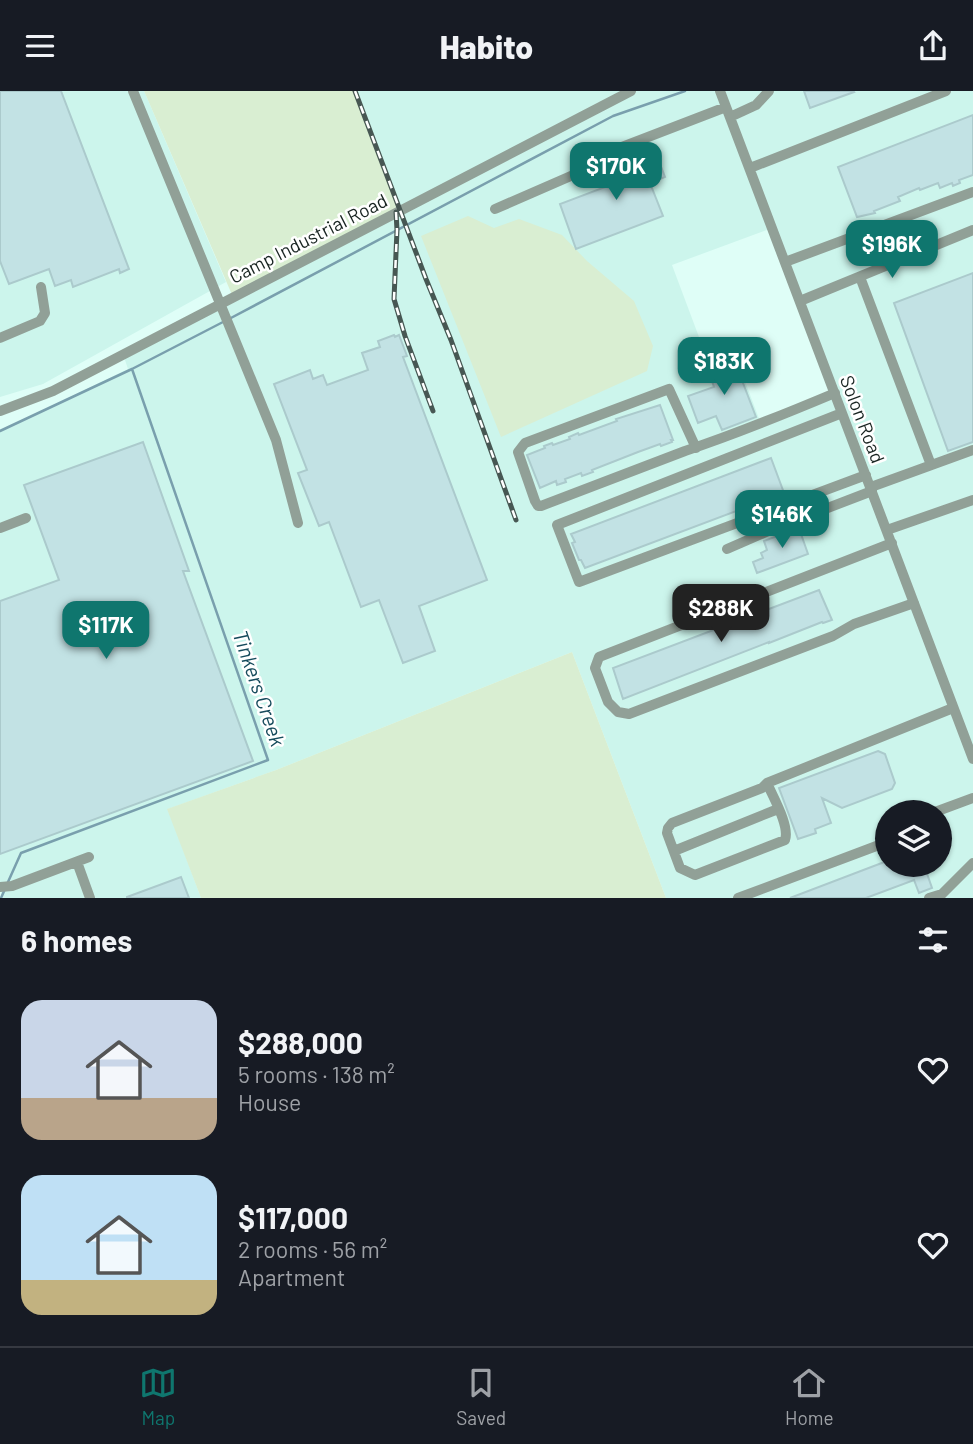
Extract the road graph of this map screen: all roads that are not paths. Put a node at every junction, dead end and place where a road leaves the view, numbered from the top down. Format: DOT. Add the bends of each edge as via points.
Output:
graph roads {
  1 [pos="133,91"];
  2 [pos="631,91"];
  3 [pos="720,91"];
  4 [pos="769,91"];
  5 [pos="946,91"];
  6 [pos="728,112"];
  7 [pos="750,168"];
  8 [pos="973,192"];
  9 [pos="495,209"];
  10 [pos="973,230"];
  11 [pos="785,262"];
  12 [pos="860,277"];
  13 [pos="41,287"];
  14 [pos="800,301"];
  15 [pos="221,303"];
  16 [pos="0,338"];
  17 [pos="835,393"];
  18 [pos="1,407"];
  19 [pos="842,412"];
  20 [pos="696,448"];
  21 [pos="973,450"];
  22 [pos="931,465"];
  23 [pos="866,475"];
  24 [pos="872,489"];
  25 [pos="973,500"];
  26 [pos="26,518"];
  27 [pos="298,523"];
  28 [pos="0,528"];
  29 [pos="887,530"];
  30 [pos="892,543"];
  31 [pos="727,549"];
  32 [pos="914,603"];
  33 [pos="953,708"];
  34 [pos="969,736"];
  35 [pos="973,759"];
  36 [pos="767,783"];
  37 [pos="973,798"];
  38 [pos="952,806"];
  39 [pos="778,810"];
  40 [pos="875,847"];
  41 [pos="674,851"];
  42 [pos="89,857"];
  43 [pos="77,862"];
  44 [pos="973,863"];
  45 [pos="0,887"];
  46 [pos="90,898"];
  47 [pos="738,898"];
  48 [pos="929,898"];
  1 -- 15 [label="street"];
  2 -- 15 [label="street, Camp Industrial Road"];
  3 -- 6 [label="street, Solon Road"];
  4 -- 6 [label="street" via="756,105"];
  5 -- 7 [label="street"];
  6 -- 7 [label="street, Solon Road"];
  6 -- 9 [label="street" via="609,152 580,172"];
  7 -- 11 [label="street, Solon Road"];
  8 -- 11 [label="street"];
  10 -- 12 [label="street"];
  11 -- 14 [label="street, Solon Road"];
  12 -- 14 [label="street"];
  12 -- 22 [label="street"];
  13 -- 16 [label="street" via="45,313 40,321"];
  14 -- 17 [label="street, Solon Road"];
  15 -- 18 [label="street, Camp Industrial Road" via="53,391"];
  15 -- 27 [label="street" via="276,440"];
  17 -- 19 [label="street, Solon Road"];
  17 -- 20 [label="street"];
  19 -- 23 [label="street, Solon Road"];
  19 -- 23 [label="street" via="557,525 579,582"];
  20 -- 20 [label="street" via="541,506 535,501 518,452 524,443 669,389"];
  21 -- 22 [label="street"];
  22 -- 24 [label="street"];
  23 -- 24 [label="street, Solon Road"];
  24 -- 29 [label="street, Solon Road"];
  24 -- 31 [label="street"];
  25 -- 29 [label="street"];
  26 -- 28 [label="street"];
  29 -- 30 [label="street, Solon Road"];
  30 -- 32 [label="street, Solon Road"];
  30 -- 32 [label="street" via="600,657 595,668 608,702 618,712 629,714"];
  32 -- 33 [label="street, Solon Road"];
  33 -- 34 [label="street, Solon Road"];
  33 -- 36 [label="street"];
  34 -- 35 [label="street, Solon Road"];
  36 -- 39 [label="street"];
  36 -- 41 [label="street" via="670,825 667,833"];
  37 -- 38 [label="street"];
  39 -- 41 [label="street"];
  39 -- 41 [label="street" via="787,832 782,843 695,875 680,868"];
  40 -- 47 [label="street"];
  42 -- 43 [label="street"];
  43 -- 45 [label="street"];
  43 -- 46 [label="street"];
  44 -- 48 [label="street" via="942,894"];
}
